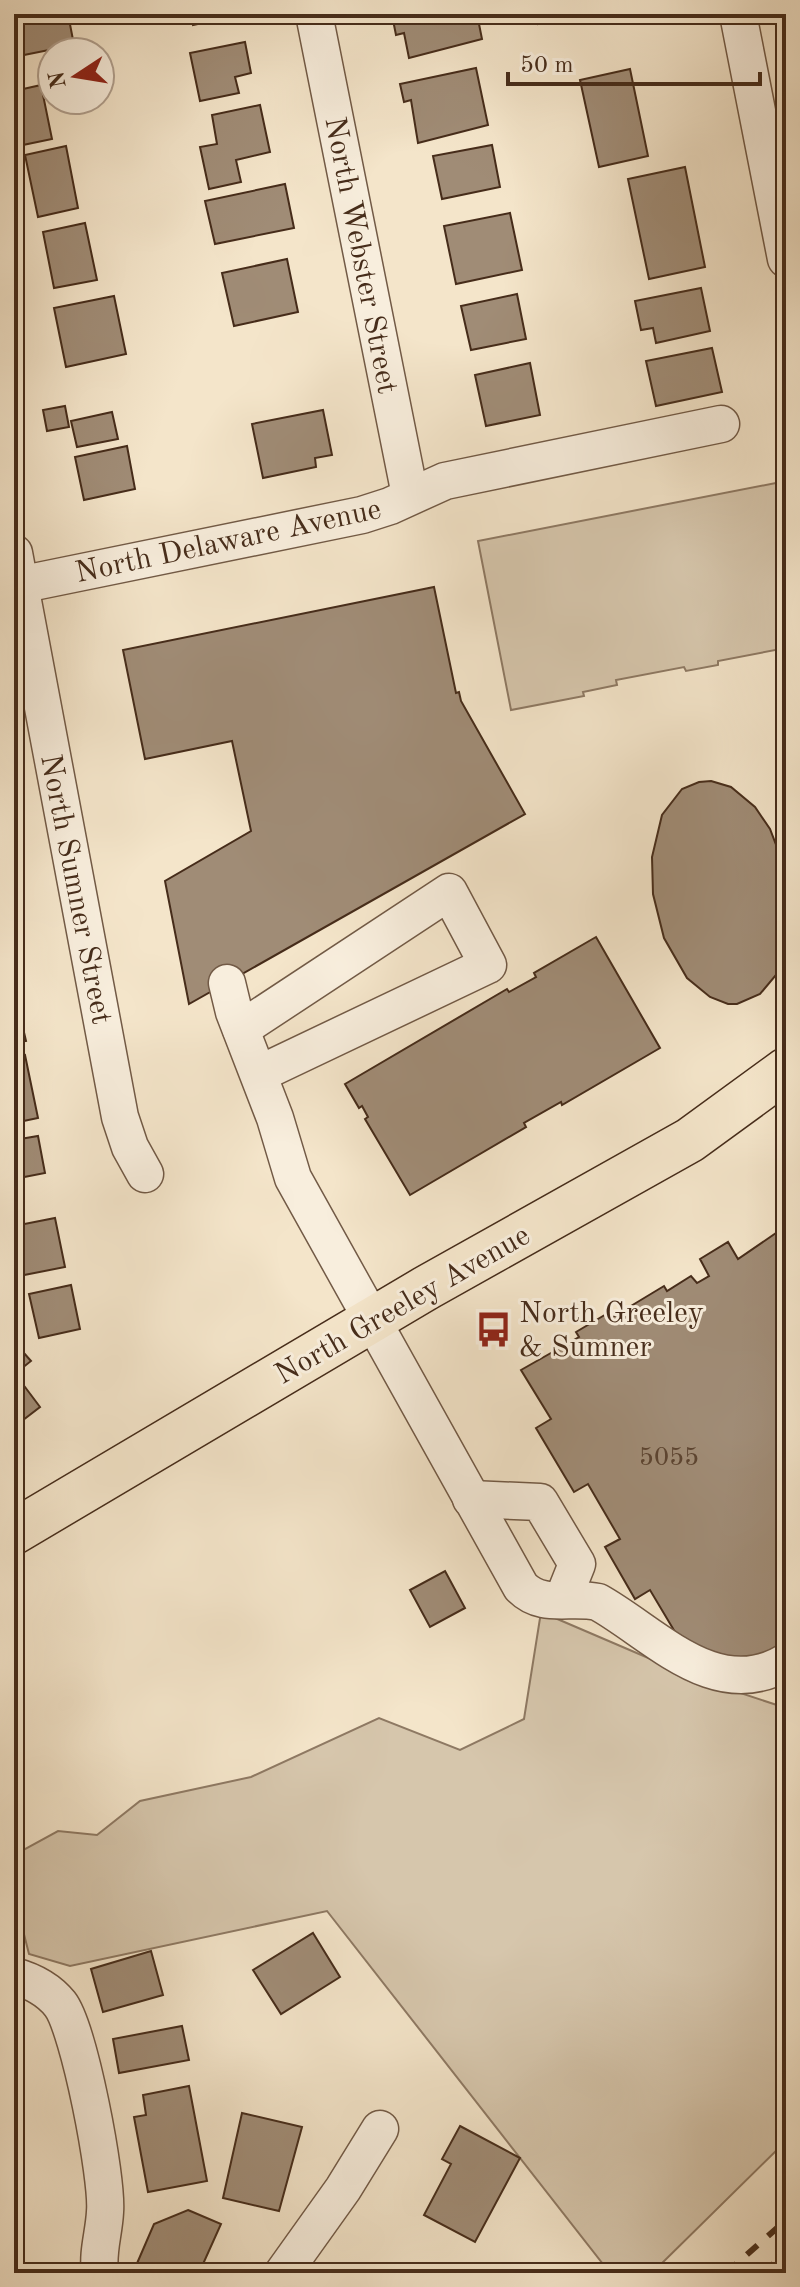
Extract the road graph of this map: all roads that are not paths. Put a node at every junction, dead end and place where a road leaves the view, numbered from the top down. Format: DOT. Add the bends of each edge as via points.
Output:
graph roads {
  1 [pos="314,14"];
  2 [pos="738,14"];
  3 [pos="786,259"];
  4 [pos="721,424"];
  5 [pos="410,495"];
  6 [pos="16,575"];
  7 [pos="227,983"];
  8 [pos="241,1029"];
  9 [pos="786,1070"];
  10 [pos="259,1074"];
  11 [pos="145,1174"];
  12 [pos="372,1322"];
  13 [pos="471,1499"];
  14 [pos="14,1532"];
  15 [pos="563,1599"];
  16 [pos="786,1662"];
  17 [pos="14,1976"];
  18 [pos="380,2129"];
  19 [pos="100,2273"];
  20 [pos="283,2273"];
  1 -- 5 [label="street, North Webster Street"];
  2 -- 3 [label="street"];
  4 -- 5 [label="street, North Delaware Avenue" via="445,481"];
  5 -- 6 [label="street, North Delaware Avenue" via="362,515"];
  6 -- 11 [label="street, North Sumner Street" via="120,1117"];
  7 -- 8 [label="street"];
  8 -- 10 [label="street"];
  8 -- 10 [label="street" via="449,892 488,965"];
  9 -- 12 [label="main road, North Greeley Avenue" via="690,1140"];
  10 -- 12 [label="street" via="293,1178"];
  12 -- 13 [label="street"];
  12 -- 14 [label="main road, North Greeley Avenue"];
  13 -- 15 [label="street" via="521,1587 532,1597"];
  13 -- 15 [label="street" via="540,1502 577,1564"];
  15 -- 16 [label="street" via="598,1602 693,1664 718,1674 753,1675"];
  17 -- 19 [label="street" via="34,1982 55,2000 74,2034 105,2176"];
  18 -- 20 [label="street"];
}
